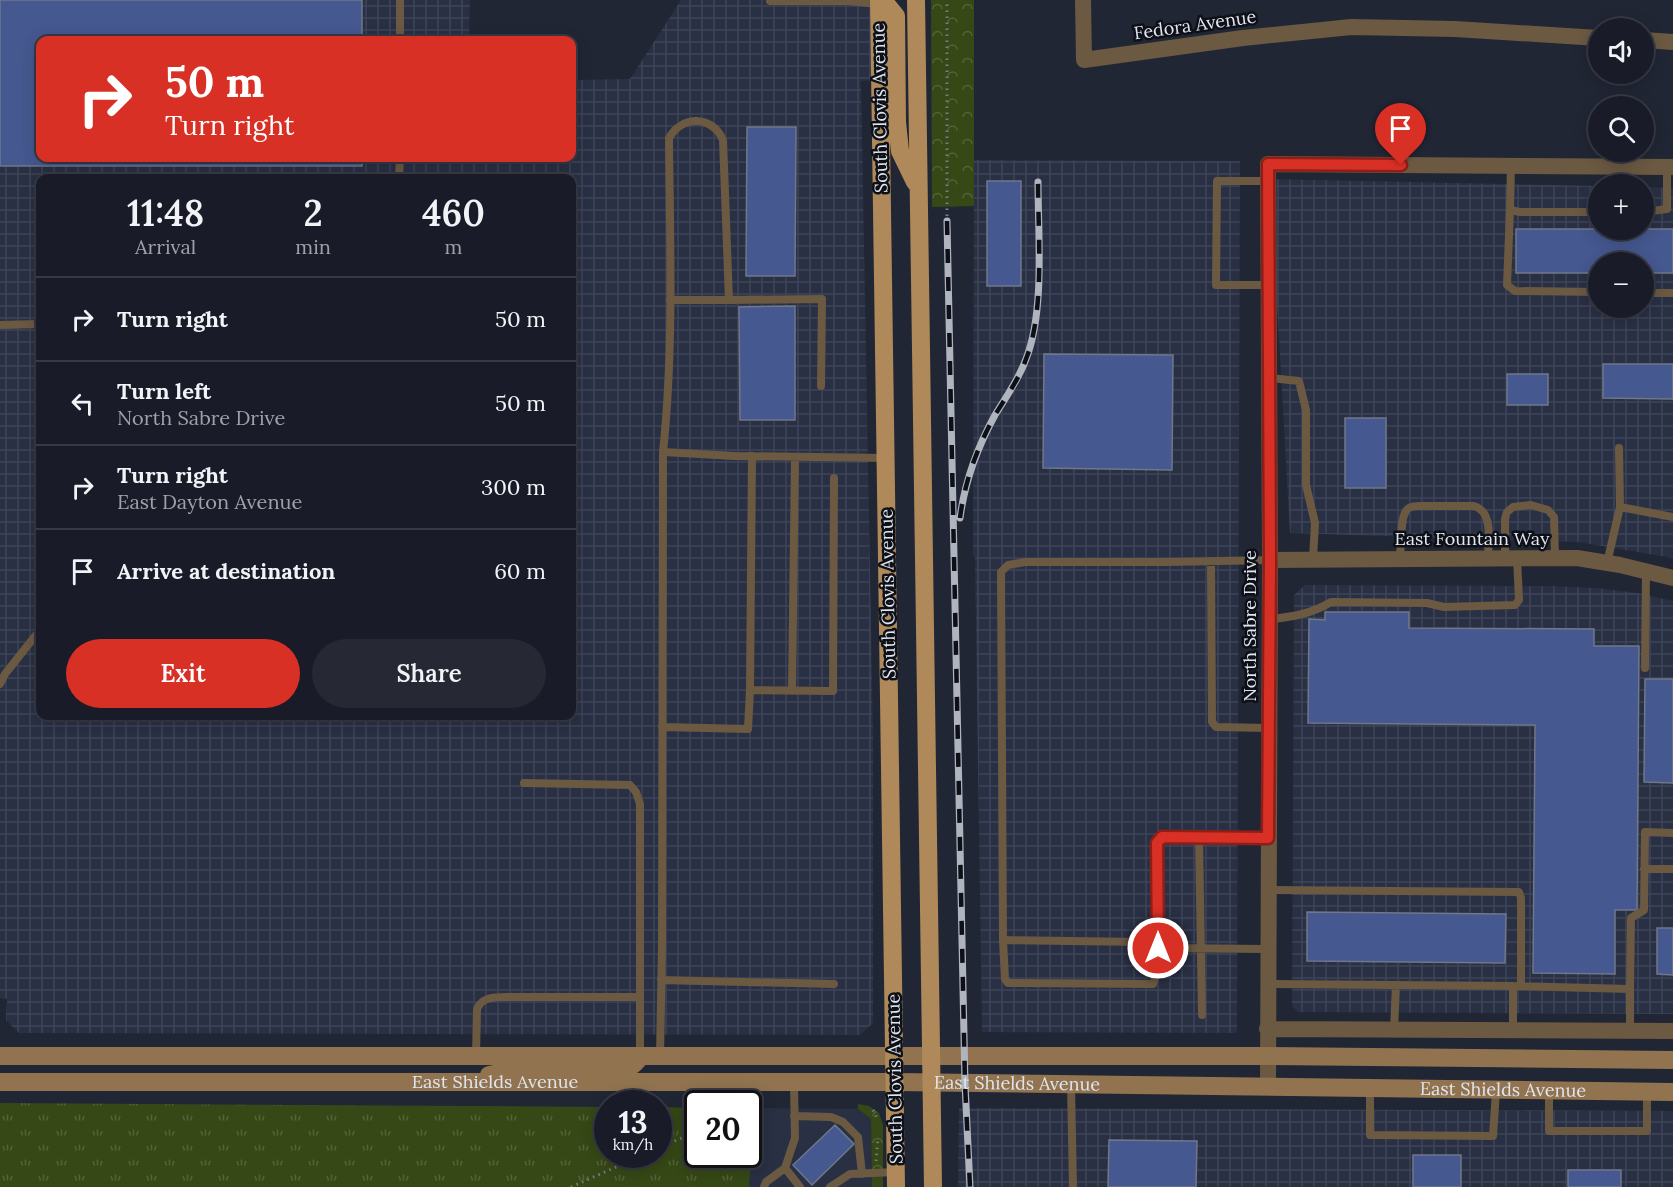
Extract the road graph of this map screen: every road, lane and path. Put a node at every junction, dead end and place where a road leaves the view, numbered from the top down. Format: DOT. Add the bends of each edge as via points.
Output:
graph roads {
  1 [pos="400,0"];
  2 [pos="947,0"];
  3 [pos="1083,0"];
  4 [pos="770,1"];
  5 [pos="879,2"];
  6 [pos="912,2"];
  7 [pos="400,36"];
  8 [pos="1588,37"];
  9 [pos="1654,41"];
  10 [pos="1673,42"];
  11 [pos="1511,166"];
  12 [pos="1670,167"];
  13 [pos="1268,173"];
  14 [pos="919,189"];
  15 [pos="1510,210"];
  16 [pos="1654,211"];
  17 [pos="1588,212"];
  18 [pos="947,216"];
  19 [pos="1269,285"];
  20 [pos="1588,292"];
  21 [pos="1654,293"];
  22 [pos="1673,293"];
  23 [pos="670,300"];
  24 [pos="729,300"];
  25 [pos="36,324"];
  26 [pos="0,325"];
  27 [pos="1270,378"];
  28 [pos="821,386"];
  29 [pos="1618,448"];
  30 [pos="663,452"];
  31 [pos="752,456"];
  32 [pos="795,457"];
  33 [pos="886,458"];
  34 [pos="834,478"];
  35 [pos="1620,507"];
  36 [pos="1673,517"];
  37 [pos="1488,558"];
  38 [pos="1511,558"];
  39 [pos="1554,558"];
  40 [pos="1400,559"];
  41 [pos="1270,560"];
  42 [pos="1313,560"];
  43 [pos="1211,561"];
  44 [pos="1607,563"];
  45 [pos="1646,571"];
  46 [pos="1673,578"];
  47 [pos="1270,619"];
  48 [pos="36,635"];
  49 [pos="1645,668"];
  50 [pos="0,684"];
  51 [pos="750,690"];
  52 [pos="792,691"];
  53 [pos="662,728"];
  54 [pos="1269,728"];
  55 [pos="524,783"];
  56 [pos="1673,832"];
  57 [pos="1199,837"];
  58 [pos="1268,838"];
  59 [pos="1644,869"];
  60 [pos="1673,869"];
  61 [pos="1268,890"];
  62 [pos="1003,940"];
  63 [pos="1158,948"];
  64 [pos="1202,949"];
  65 [pos="1267,949"];
  66 [pos="660,981"];
  67 [pos="834,984"];
  68 [pos="1267,984"];
  69 [pos="1396,985"];
  70 [pos="1517,986"];
  71 [pos="1630,989"];
  72 [pos="640,997"];
  73 [pos="1202,1015"];
  74 [pos="1267,1029"];
  75 [pos="1394,1030"];
  76 [pos="1513,1030"];
  77 [pos="1630,1031"];
  78 [pos="1673,1031"];
  79 [pos="0,1056"];
  80 [pos="476,1056"];
  81 [pos="895,1056"];
  82 [pos="932,1056"];
  83 [pos="1267,1056"];
  84 [pos="640,1057"];
  85 [pos="660,1057"];
  86 [pos="1673,1060"];
  87 [pos="0,1082"];
  88 [pos="895,1082"];
  89 [pos="449,1083"];
  90 [pos="794,1083"];
  91 [pos="933,1083"];
  92 [pos="1071,1085"];
  93 [pos="1268,1087"];
  94 [pos="1370,1089"];
  95 [pos="1496,1091"];
  96 [pos="1549,1091"];
  97 [pos="1647,1092"];
  98 [pos="1673,1092"];
  99 [pos="873,1110"];
  100 [pos="794,1116"];
  101 [pos="879,1125"];
  102 [pos="879,1132"];
  103 [pos="614,1168"];
  104 [pos="785,1168"];
  105 [pos="876,1173"];
  106 [pos="862,1174"];
  107 [pos="896,1179"];
  108 [pos="571,1187"];
  109 [pos="764,1187"];
  110 [pos="800,1187"];
  111 [pos="830,1187"];
  112 [pos="933,1187"];
  113 [pos="1073,1187"];
  1 -- 7 [label="lane"];
  2 -- 18 [label="path"];
  3 -- 8 [label="street, Fedora Avenue" via="1084,60 1351,27"];
  4 -- 5 [label="lane"];
  5 -- 14 [label="main road" via="896,16 900,151"];
  5 -- 33 [label="main road, South Clovis Avenue"];
  6 -- 14 [label="main road, South Clovis Avenue"];
  9 -- 10 [label="street"];
  11 -- 12 [label="street"];
  11 -- 13 [label="street"];
  11 -- 15 [label="lane"];
  12 -- 16 [label="lane" via="1667,209"];
  13 -- 19 [label="street, North Sabre Drive"];
  13 -- 19 [label="lane" via="1217,181 1216,285"];
  14 -- 82 [label="main road, South Clovis Avenue"];
  15 -- 17 [label="lane"];
  15 -- 20 [label="lane" via="1507,285 1515,291"];
  19 -- 27 [label="street, North Sabre Drive"];
  21 -- 22 [label="lane"];
  23 -- 24 [label="lane"];
  23 -- 24 [label="lane" via="669,138 689,121 707,123 719,131 723,140"];
  23 -- 30 [label="lane"];
  24 -- 28 [label="lane" via="822,299"];
  25 -- 26 [label="lane"];
  27 -- 41 [label="street, North Sabre Drive"];
  27 -- 42 [label="lane" via="1299,381 1306,410 1305,485 1315,523"];
  29 -- 35 [label="lane"];
  30 -- 31 [label="lane"];
  30 -- 53 [label="lane"];
  31 -- 32 [label="lane"];
  31 -- 51 [label="lane"];
  32 -- 33 [label="lane"];
  32 -- 52 [label="lane"];
  33 -- 81 [label="main road, South Clovis Avenue"];
  34 -- 52 [label="lane" via="833,691"];
  35 -- 36 [label="lane"];
  35 -- 44 [label="lane"];
  37 -- 38 [label="street, East Fountain Way"];
  37 -- 40 [label="street, East Fountain Way"];
  37 -- 40 [label="lane" via="1488,527 1481,508 1419,506 1410,507 1403,518"];
  38 -- 39 [label="street, East Fountain Way"];
  38 -- 39 [label="lane" via="1505,519 1513,507 1531,505 1548,510 1554,517"];
  38 -- 47 [label="lane" via="1519,600 1515,605 1444,608 1427,603 1331,602 1298,617"];
  39 -- 44 [label="street, East Fountain Way"];
  40 -- 42 [label="street, East Fountain Way"];
  41 -- 42 [label="street, East Fountain Way"];
  41 -- 43 [label="lane"];
  41 -- 47 [label="street, North Sabre Drive"];
  43 -- 54 [label="lane" via="1212,722 1216,727"];
  43 -- 62 [label="lane" via="1025,562 1008,565 1001,572"];
  44 -- 45 [label="street, East Fountain Way"];
  45 -- 46 [label="street, East Fountain Way"];
  45 -- 49 [label="lane"];
  47 -- 54 [label="street, North Sabre Drive"];
  48 -- 50 [label="lane"];
  51 -- 52 [label="lane"];
  51 -- 53 [label="lane" via="748,729"];
  53 -- 66 [label="lane"];
  54 -- 58 [label="street, North Sabre Drive"];
  55 -- 72 [label="lane" via="630,785 636,792 640,804"];
  56 -- 59 [label="lane" via="1645,832"];
  57 -- 58 [label="lane"];
  57 -- 63 [label="lane" via="1162,837 1157,843"];
  57 -- 64 [label="lane"];
  58 -- 61 [label="street, North Sabre Drive"];
  59 -- 60 [label="lane"];
  59 -- 71 [label="lane" via="1644,910 1631,918"];
  61 -- 65 [label="street, North Sabre Drive"];
  61 -- 70 [label="lane" via="1519,892"];
  62 -- 63 [label="lane" via="1143,942"];
  62 -- 63 [label="lane" via="1008,983 1153,984"];
  63 -- 64 [label="lane"];
  64 -- 65 [label="lane"];
  64 -- 73 [label="lane"];
  65 -- 68 [label="street, North Sabre Drive"];
  66 -- 67 [label="lane"];
  66 -- 85 [label="lane"];
  68 -- 69 [label="lane"];
  68 -- 74 [label="street, North Sabre Drive"];
  69 -- 70 [label="lane"];
  69 -- 75 [label="lane"];
  70 -- 71 [label="lane"];
  70 -- 76 [label="lane"];
  71 -- 77 [label="lane"];
  72 -- 80 [label="lane" via="486,999 477,1009"];
  72 -- 84 [label="lane"];
  74 -- 75 [label="street"];
  74 -- 83 [label="street, North Sabre Drive"];
  75 -- 76 [label="street"];
  76 -- 77 [label="street"];
  77 -- 78 [label="street"];
  79 -- 80 [label="main road, East Shields Avenue"];
  80 -- 84 [label="main road, East Shields Avenue"];
  81 -- 82 [label="main road, East Shields Avenue"];
  81 -- 85 [label="main road, East Shields Avenue"];
  81 -- 88 [label="main road, South Clovis Avenue"];
  82 -- 83 [label="main road, East Shields Avenue"];
  82 -- 91 [label="main road, South Clovis Avenue"];
  83 -- 86 [label="main road, East Shields Avenue"];
  83 -- 93 [label="street, North Sabre Drive"];
  84 -- 85 [label="main road, East Shields Avenue"];
  84 -- 89 [label="main road" via="627,1069 514,1070"];
  87 -- 89 [label="main road, East Shields Avenue"];
  88 -- 90 [label="main road, East Shields Avenue"];
  88 -- 91 [label="main road, East Shields Avenue"];
  88 -- 107 [label="main road, South Clovis Avenue"];
  89 -- 90 [label="main road, East Shields Avenue"];
  90 -- 100 [label="lane"];
  91 -- 92 [label="main road, East Shields Avenue"];
  91 -- 112 [label="main road, South Clovis Avenue"];
  92 -- 93 [label="main road, East Shields Avenue"];
  92 -- 113 [label="lane"];
  93 -- 94 [label="main road, East Shields Avenue"];
  94 -- 95 [label="main road, East Shields Avenue"];
  94 -- 95 [label="lane" via="1370,1135 1493,1136"];
  95 -- 96 [label="main road, East Shields Avenue"];
  96 -- 97 [label="main road, East Shields Avenue"];
  96 -- 97 [label="lane" via="1549,1131 1647,1131"];
  97 -- 98 [label="main road, East Shields Avenue"];
  99 -- 101 [label="path"];
  100 -- 104 [label="lane" via="795,1138"];
  100 -- 106 [label="lane" via="831,1117 843,1122 858,1137"];
  102 -- 105 [label="path"];
  103 -- 108 [label="path"];
  104 -- 109 [label="lane"];
  104 -- 110 [label="lane"];
  105 -- 106 [label="lane"];
  105 -- 107 [label="lane"];
  106 -- 111 [label="lane" via="850,1174"];
}
